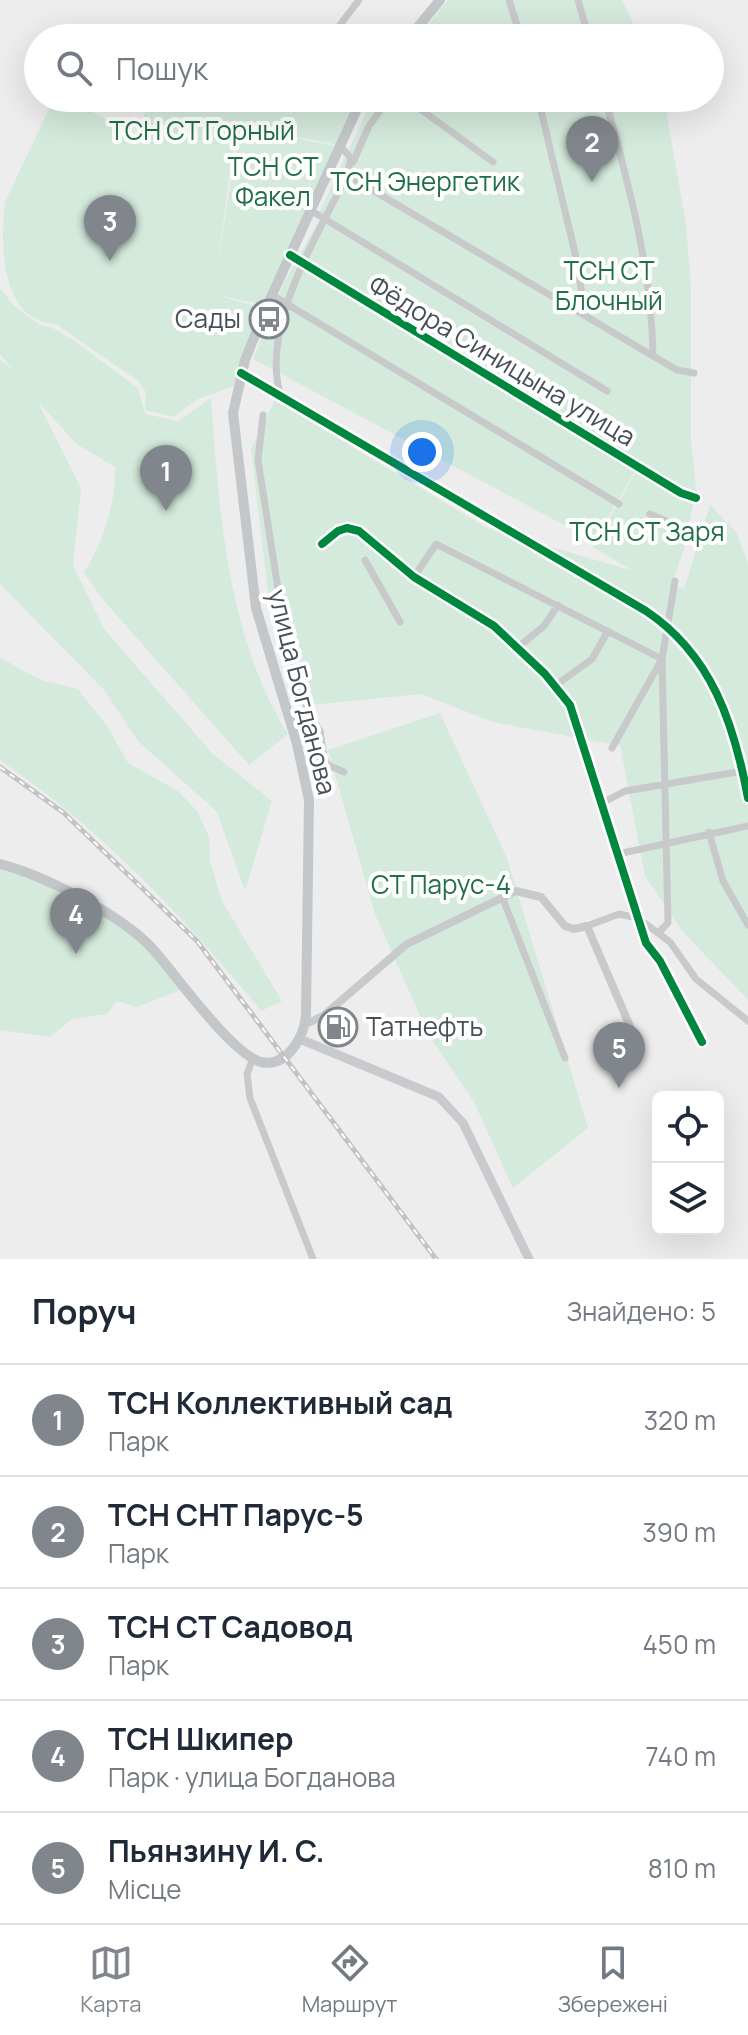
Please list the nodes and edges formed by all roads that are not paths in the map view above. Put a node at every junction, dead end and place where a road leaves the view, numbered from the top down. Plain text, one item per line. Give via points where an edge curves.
1 (359, 0) edge
2 (440, 0) edge
3 (509, 0) edge
4 (578, 0) edge
5 (341, 24) edge
6 (420, 24) edge
7 (517, 24) edge
8 (585, 24) edge
9 (355, 112) edge
10 (379, 112) edge
11 (424, 112) edge
12 (541, 112) edge
13 (608, 112) edge
14 (339, 145) junction
15 (493, 162) dead end
16 (347, 175) junction
17 (310, 210) junction
18 (326, 219) junction
19 (290, 255) junction
20 (304, 265) junction
21 (272, 295) junction
22 (288, 303) junction
23 (585, 314) junction
24 (653, 356) junction
25 (241, 373) junction
26 (694, 373) dead end
27 (607, 391) dead end
28 (282, 400) junction
29 (263, 415) dead end
30 (696, 498) dead end
31 (619, 504) dead end
32 (650, 514) dead end
33 (689, 531) dead end
34 (322, 544) dead end
35 (365, 560) dead end
36 (414, 577) junction
37 (675, 581) dead end
38 (558, 605) junction
39 (400, 622) dead end
40 (665, 624) junction
41 (608, 631) junction
42 (517, 648) junction
43 (662, 659) junction
44 (555, 686) junction
45 (612, 748) dead end
46 (306, 751) dead end
47 (328, 765) junction
48 (743, 771) junction
49 (344, 772) dead end
50 (667, 782) junction
51 (748, 798) edge
52 (602, 803) junction
53 (748, 826) edge
54 (709, 832) junction
55 (668, 841) junction
56 (618, 854) junction
57 (0, 864) edge
58 (503, 899) junction
59 (638, 918) junction
60 (748, 925) edge
61 (587, 926) junction
62 (658, 933) junction
63 (748, 1021) edge
64 (306, 1024) junction
65 (632, 1031) dead end
66 (300, 1039) junction
67 (702, 1042) dead end
68 (253, 1058) junction
69 (565, 1058) dead end
70 (313, 1259) edge
71 (529, 1259) edge

1 - 5 street
2 - 6 main road
3 - 7 street
4 - 8 street
9 - 14 main road, улица Богданова
10 - 16 street
11 - 15 street
12 - 23 street
13 - 24 street via 641,249 653,316
14 - 16 street via 351,158
14 - 17 main road, улица Богданова
16 - 18 street
16 - 23 street
17 - 18 street
17 - 19 main road, улица Богданова
18 - 20 street
18 - 27 street
19 - 20 street, Фёдора Синицына улица
19 - 21 main road, улица Богданова
20 - 22 street
20 - 30 street, Фёдора Синицына улица
21 - 22 street
21 - 25 main road, улица Богданова
22 - 28 street via 275,348
22 - 31 street
23 - 24 street
24 - 26 street
25 - 28 street
25 - 64 main road, улица Богданова via 233,435 253,592 309,800
28 - 40 street
29 - 47 street via 258,460 277,598 289,660 320,731
32 - 33 street
34 - 36 street via 338,531 359,531
35 - 39 street
36 - 38 street via 436,544
36 - 42 street via 494,626
37 - 40 street
38 - 41 street
38 - 42 street via 544,626
40 - 43 street
40 - 48 street via 687,644 719,696
41 - 43 street
41 - 44 street via 592,659
42 - 44 street
43 - 45 street
43 - 50 street
44 - 52 street via 570,705
46 - 47 street
47 - 49 street
48 - 50 street
48 - 51 street
50 - 52 street via 625,791
50 - 55 street
52 - 56 street
53 - 54 street
54 - 55 street
54 - 60 street via 723,881
55 - 56 street
55 - 62 street via 668,923
56 - 59 street
57 - 68 main road via 43,881 136,934
58 - 61 street via 516,891 532,893 565,926
58 - 64 street via 407,944 323,1016
58 - 69 street
59 - 61 street via 619,914
59 - 62 street
59 - 67 street via 646,943
61 - 65 street
62 - 63 street via 696,979
64 - 66 main road, улица Богданова
66 - 68 main road via 273,1062
66 - 71 main road via 439,1097 452,1109
68 - 70 street via 247,1074 250,1098

